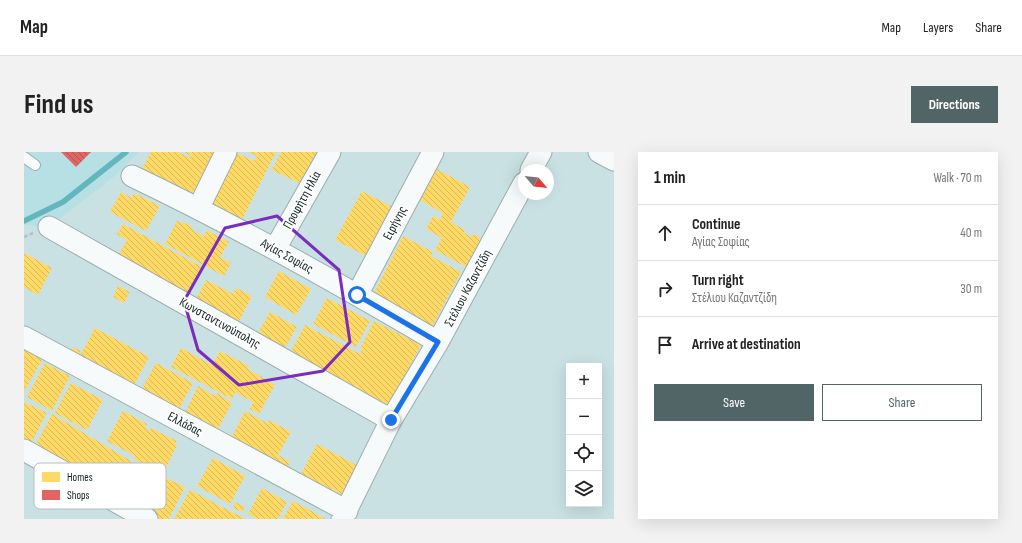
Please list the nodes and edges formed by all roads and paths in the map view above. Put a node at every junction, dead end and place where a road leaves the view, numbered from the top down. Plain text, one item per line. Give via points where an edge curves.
1 (226, 152) edge
2 (330, 152) edge
3 (432, 152) edge
4 (541, 152) edge
5 (599, 152) edge
6 (24, 156) edge
7 (614, 160) edge
8 (534, 164) edge
9 (34, 165) dead end
10 (132, 176) dead end
11 (518, 194) edge
12 (199, 207) junction
13 (49, 227) dead end
14 (275, 249) junction
15 (357, 295) junction
16 (24, 337) edge
17 (438, 342) junction
18 (391, 420) junction
19 (24, 450) edge
20 (47, 463) edge
21 (129, 509) edge
22 (344, 515) edge
23 (147, 519) edge

1 - 12 street
2 - 14 street, Προφήτη Ηλία
3 - 15 street, Ειρήνης
4 - 8 street
5 - 7 street
6 - 9 lane
10 - 12 street, Αγίας Σοφίας
11 - 17 street, Στέλιου Καζαντζίδη
12 - 14 street, Αγίας Σοφίας
13 - 18 street, Κωνσταντινούπολης
14 - 15 street, Αγίας Σοφίας
15 - 17 street, Αγίας Σοφίας
16 - 22 street, Ελλάδας
17 - 18 street, Στέλιου Καζαντζίδη
18 - 22 street, Στέλιου Καζαντζίδη
19 - 20 street
21 - 23 street

